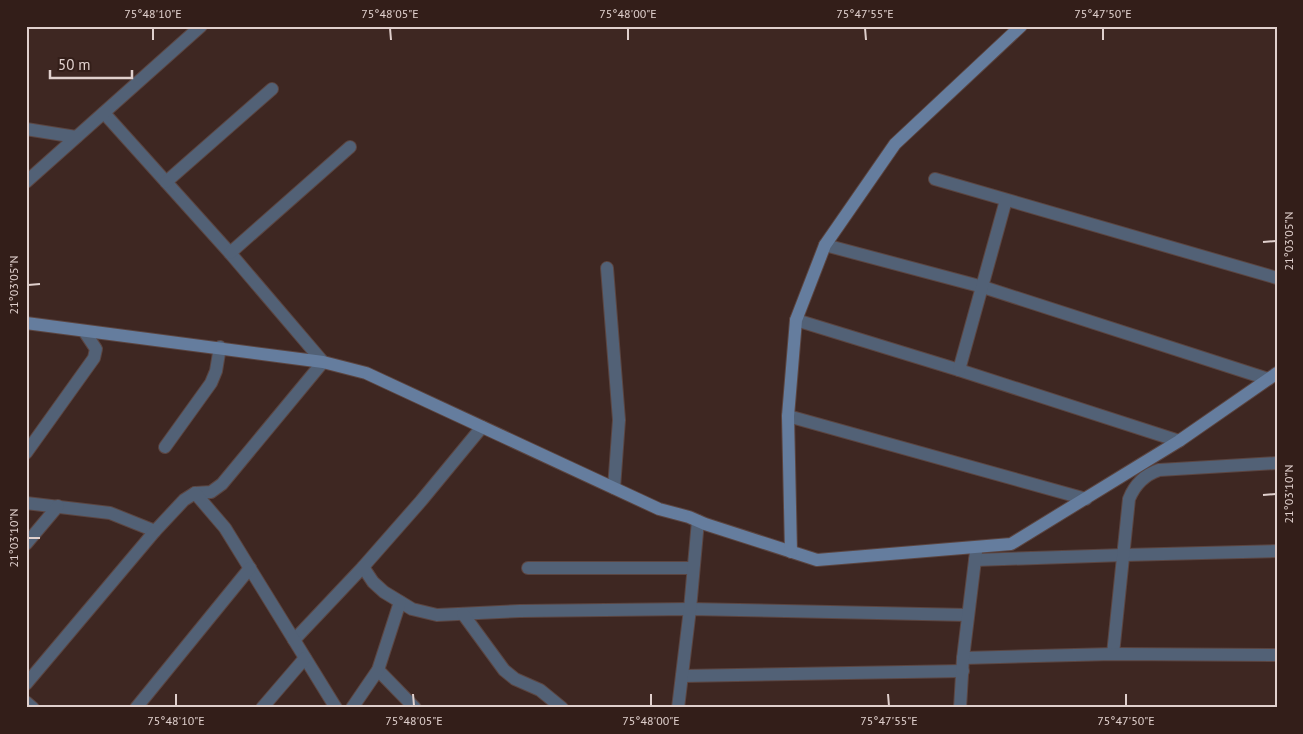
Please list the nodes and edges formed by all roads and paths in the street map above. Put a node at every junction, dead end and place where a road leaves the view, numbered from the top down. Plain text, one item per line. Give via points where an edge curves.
1 (201, 26) edge
2 (1021, 26) edge
3 (272, 88) dead end
4 (104, 113) junction
5 (26, 128) edge
6 (76, 137) junction
7 (350, 147) dead end
8 (935, 179) dead end
9 (26, 182) edge
10 (166, 182) junction
11 (1006, 200) junction
12 (825, 245) junction
13 (230, 252) junction
14 (607, 268) dead end
15 (1277, 278) edge
16 (982, 287) junction
17 (796, 320) junction
18 (26, 323) edge
19 (84, 331) junction
20 (220, 347) junction
21 (323, 362) junction
22 (959, 370) junction
23 (1272, 376) edge
24 (788, 416) junction
25 (482, 427) junction
26 (1179, 441) junction
27 (165, 447) dead end
28 (26, 453) edge
29 (1277, 463) edge
30 (614, 488) junction
31 (195, 493) junction
32 (1086, 499) junction
33 (26, 503) edge
34 (58, 506) junction
35 (698, 521) junction
36 (155, 531) junction
37 (26, 544) edge
38 (976, 547) junction
39 (1277, 551) edge
40 (791, 552) junction
41 (1124, 554) junction
42 (975, 560) junction
43 (363, 567) junction
44 (250, 568) junction
45 (528, 568) dead end
46 (693, 568) junction
47 (400, 602) junction
48 (690, 609) junction
49 (462, 614) junction
50 (968, 615) junction
51 (294, 640) junction
52 (1113, 654) junction
53 (1277, 655) edge
54 (305, 658) junction
55 (963, 664) junction
56 (378, 670) junction
57 (682, 676) junction
58 (26, 684) edge
59 (26, 702) edge
60 (33, 708) edge
61 (136, 708) edge
62 (262, 708) edge
63 (336, 708) edge
64 (352, 708) edge
65 (415, 708) edge
66 (562, 708) edge
67 (678, 708) edge
68 (960, 708) edge

1 - 4 street
2 - 12 street via 895,144
3 - 10 street
4 - 6 street
4 - 10 street
5 - 6 street
6 - 9 street
7 - 13 street
8 - 11 street
10 - 13 street
11 - 15 street
11 - 16 street
12 - 16 street
12 - 17 street
13 - 21 street
14 - 30 street via 620,420
16 - 22 street
16 - 23 street
17 - 22 street
17 - 24 street
18 - 19 street
19 - 20 street
19 - 28 street via 96,349 94,358
20 - 21 street
20 - 27 street via 211,383
21 - 25 street via 366,373
21 - 31 street via 222,484 211,492
22 - 26 street
23 - 26 street
24 - 32 street
24 - 40 street
25 - 30 street
25 - 43 street
26 - 32 street
29 - 41 street via 1152,473 1136,485 1129,499
30 - 35 street via 659,509
31 - 36 street via 184,500
31 - 44 street via 224,528
32 - 38 street via 1011,544
33 - 34 street
34 - 36 street via 110,513
34 - 37 street
35 - 40 street
35 - 46 street
36 - 58 street
38 - 40 street via 817,560
38 - 42 street
39 - 41 street
41 - 42 street
41 - 52 street
42 - 50 street
43 - 47 street via 378,587
43 - 51 street
44 - 51 street
44 - 61 street
45 - 46 street
46 - 48 street
47 - 49 street via 429,614
47 - 56 street
48 - 49 street
48 - 50 street
48 - 57 street
49 - 66 street via 510,675 540,690
50 - 55 street
51 - 54 street
52 - 53 street
52 - 55 street
54 - 62 street
54 - 63 street
55 - 57 street
55 - 68 street
56 - 64 street
56 - 65 street
57 - 67 street
59 - 60 street

